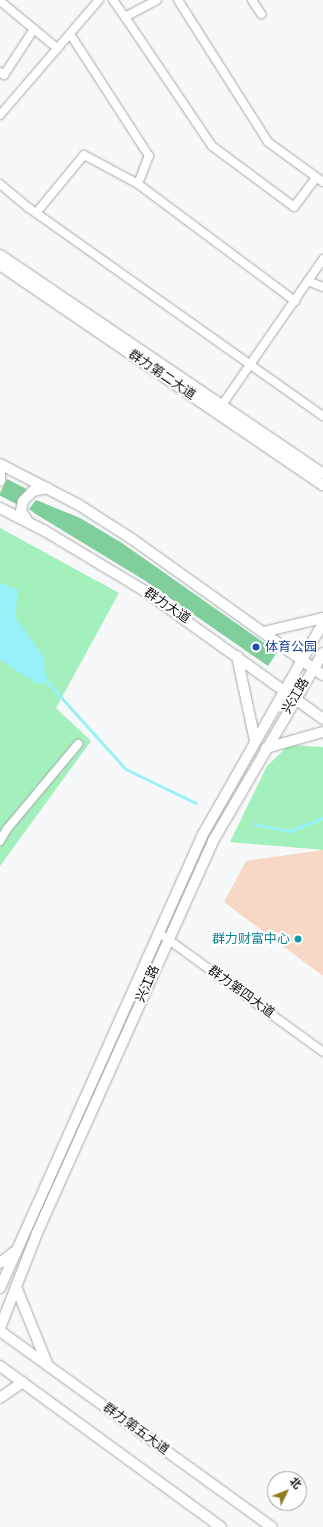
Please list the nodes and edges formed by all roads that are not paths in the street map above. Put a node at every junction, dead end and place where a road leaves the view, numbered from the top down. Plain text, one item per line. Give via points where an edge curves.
1 (0, 0) edge
2 (99, 0) edge
3 (113, 0) edge
4 (157, 0) edge
5 (178, 0) edge
6 (252, 0) edge
7 (261, 14) dead end
8 (125, 17) junction
9 (34, 29) junction
10 (70, 34) junction
11 (58, 48) junction
12 (0, 72) edge
13 (0, 115) edge
14 (320, 180) edge
15 (0, 184) edge
16 (138, 184) junction
17 (36, 213) junction
18 (0, 255) edge
19 (323, 259) edge
20 (0, 265) edge
21 (308, 281) junction
22 (323, 287) edge
23 (295, 301) junction
24 (251, 366) junction
25 (222, 405) junction
26 (323, 416) edge
27 (0, 464) edge
28 (0, 473) edge
29 (323, 474) edge
30 (0, 481) edge
31 (323, 485) edge
32 (48, 488) junction
33 (0, 508) edge
34 (28, 522) junction
35 (323, 618) edge
36 (323, 623) edge
37 (263, 632) junction
38 (323, 653) edge
39 (237, 656) junction
40 (301, 659) junction
41 (313, 668) junction
42 (323, 675) edge
43 (284, 690) junction
44 (295, 697) junction
45 (323, 719) edge
46 (323, 732) edge
47 (255, 741) junction
48 (78, 744) dead end
49 (266, 748) junction
50 (0, 841) edge
51 (159, 933) junction
52 (168, 939) junction
53 (323, 1052) edge
54 (16, 1250) junction
55 (0, 1263) edge
56 (16, 1287) junction
57 (0, 1288) edge
58 (0, 1328) edge
59 (0, 1331) edge
60 (0, 1366) edge
61 (48, 1366) junction
62 (23, 1382) junction
63 (0, 1398) edge
64 (221, 1527) edge
65 (272, 1527) edge

1 - 9 street
2 - 10 street
3 - 8 street
4 - 8 street
5 - 14 street via 268,142
6 - 7 street
8 - 14 street via 212,146 294,207
9 - 11 street
9 - 12 street via 4,74
10 - 11 street
10 - 16 street via 149,156
11 - 13 street
15 - 17 street
16 - 17 street via 84,155
16 - 23 street
17 - 24 street
18 - 25 main road, 群力第二大道
19 - 21 street
20 - 31 main road, 群力第二大道
21 - 22 street
21 - 23 street
23 - 24 street
24 - 25 street
24 - 26 street
25 - 29 main road, 群力第二大道
27 - 32 main road
28 - 30 main road
32 - 34 main road via 33,491 23,501 22,511
32 - 37 main road via 132,538
33 - 34 main road, 群力大道
34 - 39 main road, 群力大道 via 144,590
35 - 37 main road
36 - 40 main road, 兴江路
37 - 40 main road
38 - 41 main road, 兴江路
39 - 43 main road, 群力大道
39 - 47 main road
40 - 41 main road
40 - 43 main road, 兴江路
41 - 42 main road
41 - 44 main road, 兴江路
43 - 44 main road, 群力大道
43 - 47 main road, 兴江路
44 - 45 main road, 群力大道
44 - 49 main road, 兴江路
46 - 49 main road
47 - 51 main road, 兴江路 via 202,836
48 - 50 street via 6,829
49 - 52 main road, 兴江路 via 213,841
51 - 52 street, 群力第四大道
51 - 54 main road, 兴江路
52 - 53 street, 群力第四大道
52 - 56 main road, 兴江路
54 - 55 main road
54 - 57 main road, 兴江路
56 - 58 main road, 兴江路
56 - 61 main road
59 - 61 main road, 群力第五大道
60 - 62 main road
61 - 65 main road, 群力第五大道
62 - 63 main road
62 - 64 main road

